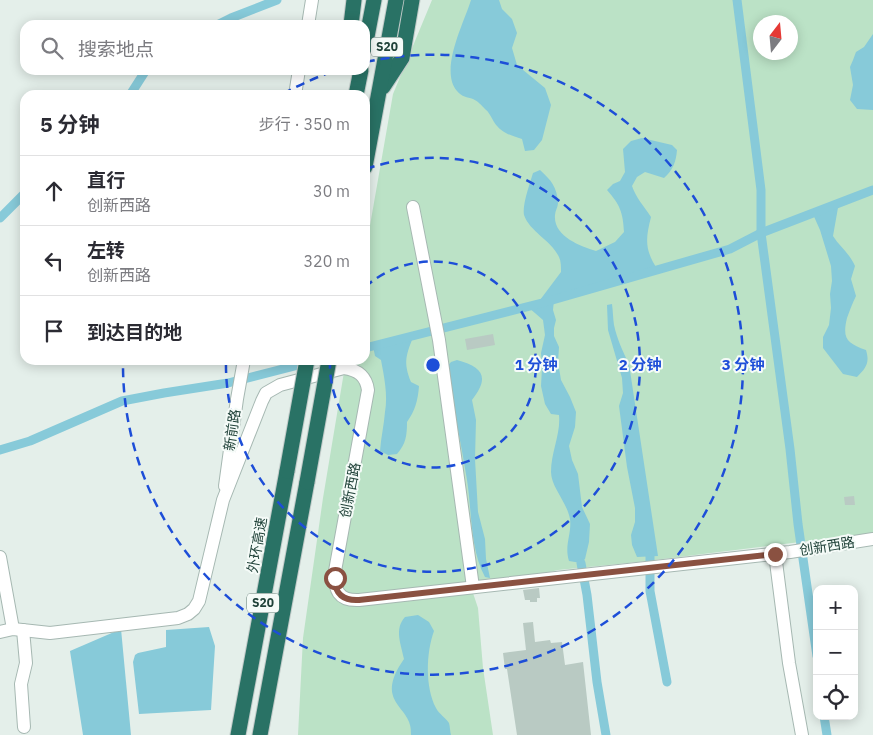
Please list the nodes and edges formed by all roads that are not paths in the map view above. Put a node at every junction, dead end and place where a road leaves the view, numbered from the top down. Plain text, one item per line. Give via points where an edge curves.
1 (312, 0) edge
2 (354, 0) edge
3 (374, 0) edge
4 (396, 0) edge
5 (412, 0) edge
6 (309, 20) edge
7 (352, 20) edge
8 (370, 21) edge
9 (298, 75) edge
10 (354, 75) edge
11 (360, 75) edge
12 (296, 90) edge
13 (357, 90) edge
14 (357, 90) edge
15 (378, 93) junction
16 (370, 139) edge
17 (413, 207) dead end
18 (243, 365) edge
19 (306, 365) edge
20 (328, 365) edge
21 (223, 500) junction
22 (873, 539) edge
23 (775, 554) junction
24 (0, 557) edge
25 (473, 587) junction
26 (18, 630) junction
27 (0, 632) edge
28 (24, 727) dead end
29 (238, 735) edge
30 (260, 735) edge
31 (802, 735) edge

1 - 6 street
2 - 7 highway
3 - 8 highway, S20
4 - 15 highway, S20
5 - 15 highway via 402,58
9 - 12 street
10 - 13 highway
11 - 14 highway, S20
15 - 16 highway, S20
17 - 25 street via 439,340
18 - 21 street, 新前路
19 - 29 highway, 外环高速 / S20, bridge
20 - 30 highway, S20, bridge
21 - 25 street, 创新西路 via 266,393 280,385 344,368 352,369 364,377 368,390 335,571 337,591 352,601
21 - 26 street, 创新西路 via 202,592 188,614 178,618 50,633
22 - 23 street, 创新西路
23 - 25 street, 创新西路
23 - 31 street
24 - 26 street
26 - 27 street, 创新西路
26 - 28 street via 26,663 21,684

